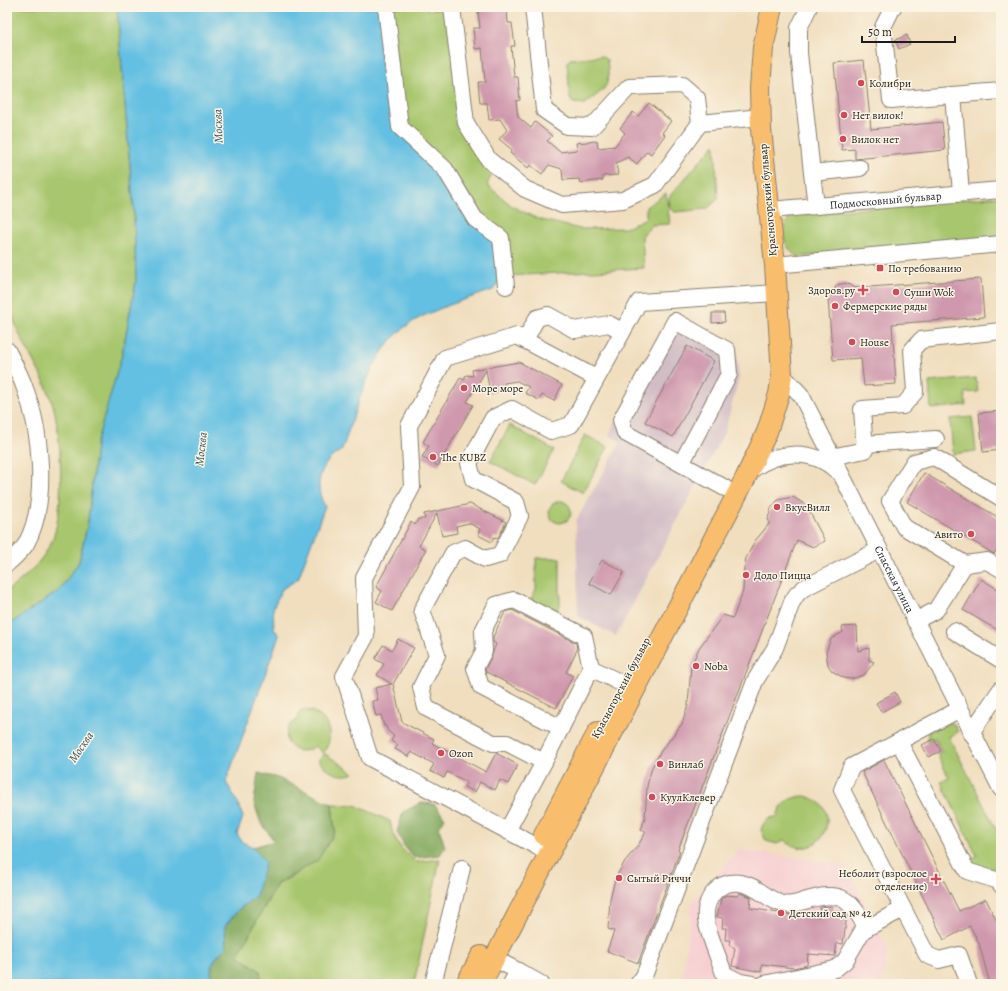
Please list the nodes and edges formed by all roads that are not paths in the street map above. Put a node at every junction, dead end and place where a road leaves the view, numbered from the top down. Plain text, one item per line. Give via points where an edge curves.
1 (386, 7) edge
2 (452, 7) edge
3 (533, 7) edge
4 (772, 7) edge
5 (809, 7) edge
6 (893, 7) edge
7 (1001, 91) edge
8 (953, 95) junction
9 (761, 117) junction
10 (700, 122) junction
11 (860, 168) dead end
12 (812, 172) junction
13 (1001, 190) edge
14 (961, 193) junction
15 (816, 206) junction
16 (770, 210) junction
17 (1001, 244) edge
18 (774, 265) junction
19 (506, 286) dead end
20 (776, 293) junction
21 (622, 331) junction
22 (1001, 331) edge
23 (525, 340) junction
24 (7, 350) edge
25 (596, 378) junction
26 (780, 384) junction
27 (936, 439) dead end
28 (864, 444) junction
29 (831, 457) junction
30 (681, 464) junction
31 (749, 472) junction
32 (839, 474) junction
33 (725, 488) junction
34 (1001, 498) edge
35 (879, 550) junction
36 (7, 564) edge
37 (964, 564) junction
38 (1001, 569) edge
39 (916, 621) junction
40 (954, 631) dead end
41 (1001, 660) edge
42 (591, 668) junction
43 (623, 684) junction
44 (1001, 689) edge
45 (960, 709) junction
46 (561, 728) junction
47 (972, 734) junction
48 (899, 742) junction
49 (544, 762) junction
50 (1001, 789) edge
51 (507, 831) junction
52 (538, 847) junction
53 (462, 868) dead end
54 (1001, 885) edge
55 (903, 909) junction
56 (867, 928) junction
57 (498, 954) junction
58 (514, 978) edge
59 (433, 984) edge
60 (466, 984) edge
61 (482, 984) edge
62 (541, 984) edge
63 (638, 984) edge
64 (752, 984) edge
65 (764, 984) edge
66 (969, 984) edge

1 - 19 street via 400,127 445,169 476,218 501,238
2 - 10 street via 466,123 490,160 525,189 562,205 623,200 655,185
3 - 10 street via 544,110 567,126 592,127 629,87 682,85 697,98
4 - 9 main road, Красногорский бульвар via 763,48
5 - 12 street via 798,28 798,53
6 - 8 street via 883,28 891,100
7 - 8 street
8 - 14 street
9 - 10 street
9 - 16 main road, Красногорский бульвар
11 - 12 street
12 - 15 street
13 - 14 street, Подмосковный бульвар
14 - 15 street, Подмосковный бульвар
15 - 16 street, Подмосковный бульвар
16 - 18 main road, Красногорский бульвар
17 - 18 street
18 - 20 main road, Красногорский бульвар
20 - 21 street via 639,302
20 - 26 main road, Красногорский бульвар
21 - 23 street via 609,324 575,330 548,314 537,318
21 - 25 street
22 - 28 street via 921,340 912,350 915,392 903,406 862,409
23 - 25 street
23 - 51 street via 517,336 445,358 409,426 412,487 364,578 366,636 344,676 370,758
24 - 36 street via 25,386 36,427 40,478 33,529 25,546
25 - 49 street via 571,425 552,430 512,409 493,418 469,463 472,474 474,479 516,502 520,516 500,555 485,559 465,548 453,553 422,610 438,655 420,687 426,708 493,743 507,743
26 - 29 street, Спасская улица via 800,395
26 - 31 main road, Красногорский бульвар via 767,432
26 - 33 main road, Красногорский бульвар
27 - 28 street
28 - 29 street via 865,450
29 - 32 street, Спасская улица
30 - 30 street via 625,433 621,420 675,321 727,350 729,374
30 - 33 street
31 - 32 street via 769,459 803,454 829,464
31 - 57 main road, Красногорский бульвар
32 - 35 street, Спасская улица
33 - 43 main road, Красногорский бульвар
34 - 37 street via 934,457 914,462 890,502 904,527
35 - 39 street, Спасская улица
35 - 63 street via 804,588 792,602 775,648 755,681 644,976
37 - 38 street via 987,561
37 - 39 street via 936,610
39 - 45 street, Спасская улица
40 - 41 street
42 - 43 street
42 - 46 street
42 - 46 street via 584,636 514,600 496,605 483,631 484,651 475,668 481,687
43 - 52 main road, Красногорский бульвар
44 - 47 street
45 - 47 street, Спасская улица
45 - 48 street
46 - 49 street
47 - 50 street, Спасская улица
48 - 54 street via 967,871 999,881
48 - 55 street via 851,767 842,790
49 - 51 street
51 - 52 street
52 - 60 main road, Красногорский бульвар
53 - 59 street
55 - 56 street
55 - 66 street via 927,955 939,960 959,955
56 - 64 street via 856,908 839,897 818,897 785,905 750,885 730,882 721,885 711,895 706,919 724,974 740,982
56 - 65 street via 863,930 845,961 835,969
57 - 58 street
57 - 61 main road, Красногорский бульвар
58 - 62 street

